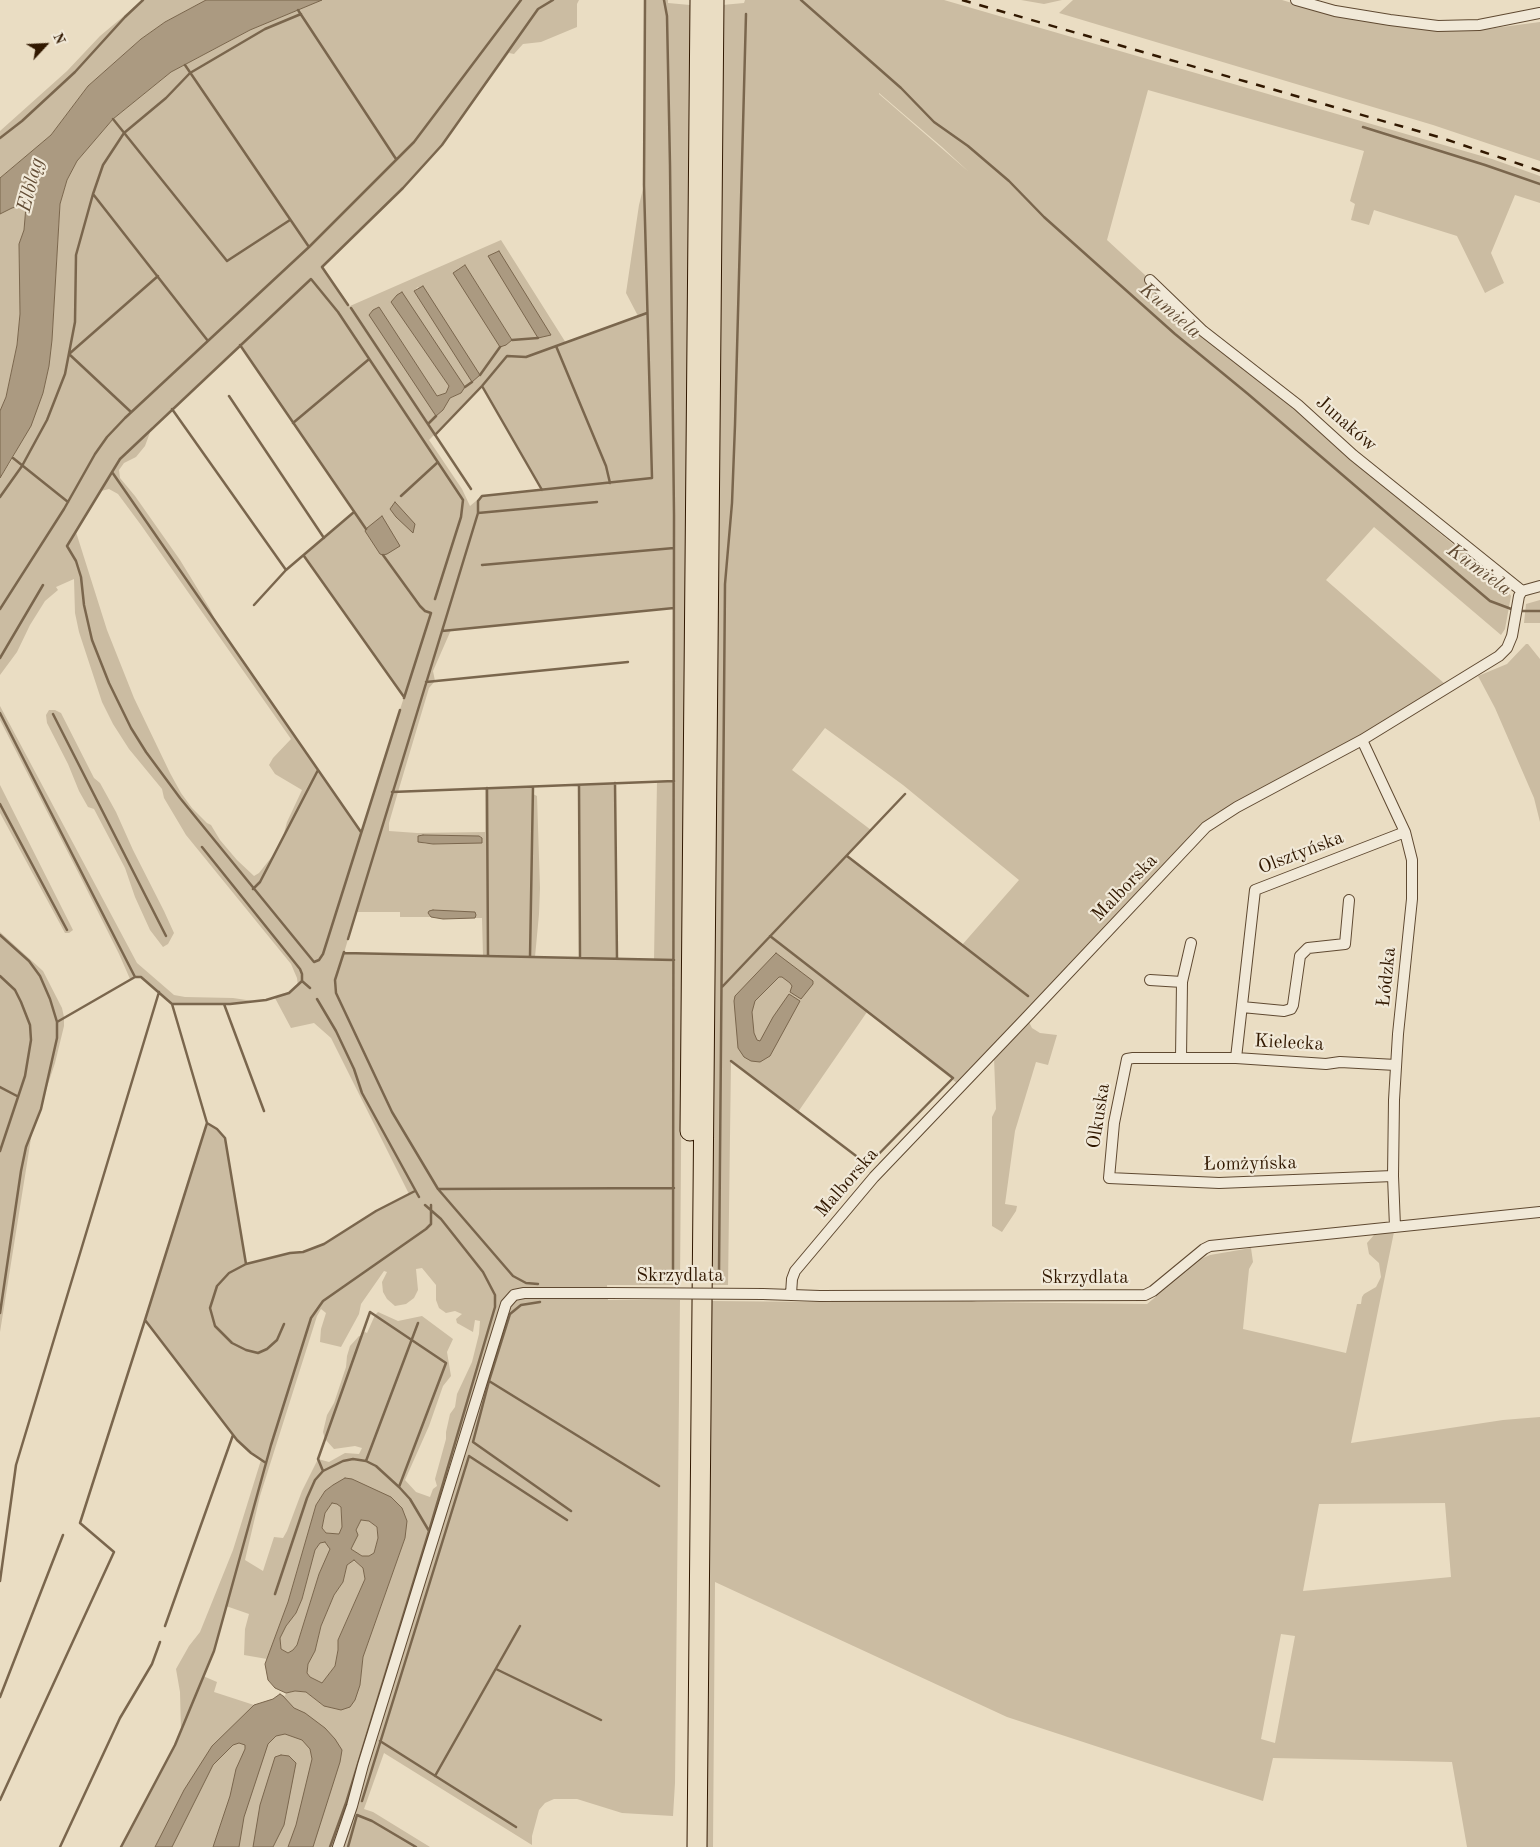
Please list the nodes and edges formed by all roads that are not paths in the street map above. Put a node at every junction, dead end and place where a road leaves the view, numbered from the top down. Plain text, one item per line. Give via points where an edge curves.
1 (700, 0) edge
2 (714, 0) edge
3 (1296, 0) edge
4 (1540, 13) edge
5 (1150, 280) dead end
6 (1540, 586) edge
7 (1520, 596) junction
8 (1362, 740) junction
9 (1406, 832) junction
10 (1350, 900) dead end
11 (1191, 943) dead end
12 (1150, 980) dead end
13 (1182, 982) junction
14 (1242, 1007) junction
15 (1180, 1058) junction
16 (1236, 1058) junction
17 (1127, 1059) joint
18 (1396, 1065) junction
19 (1393, 1176) junction
20 (1108, 1178) joint
21 (1540, 1212) edge
22 (1395, 1227) junction
23 (791, 1294) junction
24 (338, 1847) edge
25 (684, 1847) edge
26 (697, 1847) edge

1 - 25 highway
2 - 26 highway
3 - 4 street via 1335,11 1438,26 1479,25
5 - 7 street, Junaków via 1204,331 1298,406
6 - 7 street
7 - 8 street, Malborska via 1510,643 1499,656
8 - 9 street, Łódzka
8 - 23 street, Malborska via 1206,827 874,1176 795,1271
9 - 14 street, Olsztyńska via 1255,890
9 - 18 street, Łódzka via 1412,860 1412,885
10 - 14 street via 1345,944 1308,948 1300,956 1291,1008 1284,1011
11 - 13 street
12 - 13 street
13 - 15 street
14 - 16 street, Olsztyńska
15 - 16 street, Kielecka
15 - 17 street, Kielecka
16 - 18 street, Kielecka
17 - 20 street, Olkuska via 1114,1123
18 - 19 street, Łódzka
19 - 20 street, Łomżyńska via 1219,1184
19 - 22 street, Łódzka
21 - 22 street, Skrzydlata
22 - 23 street, Skrzydlata via 1210,1246 1145,1295
23 - 24 street, Skrzydlata, bridge via 524,1293 514,1296 506,1304

